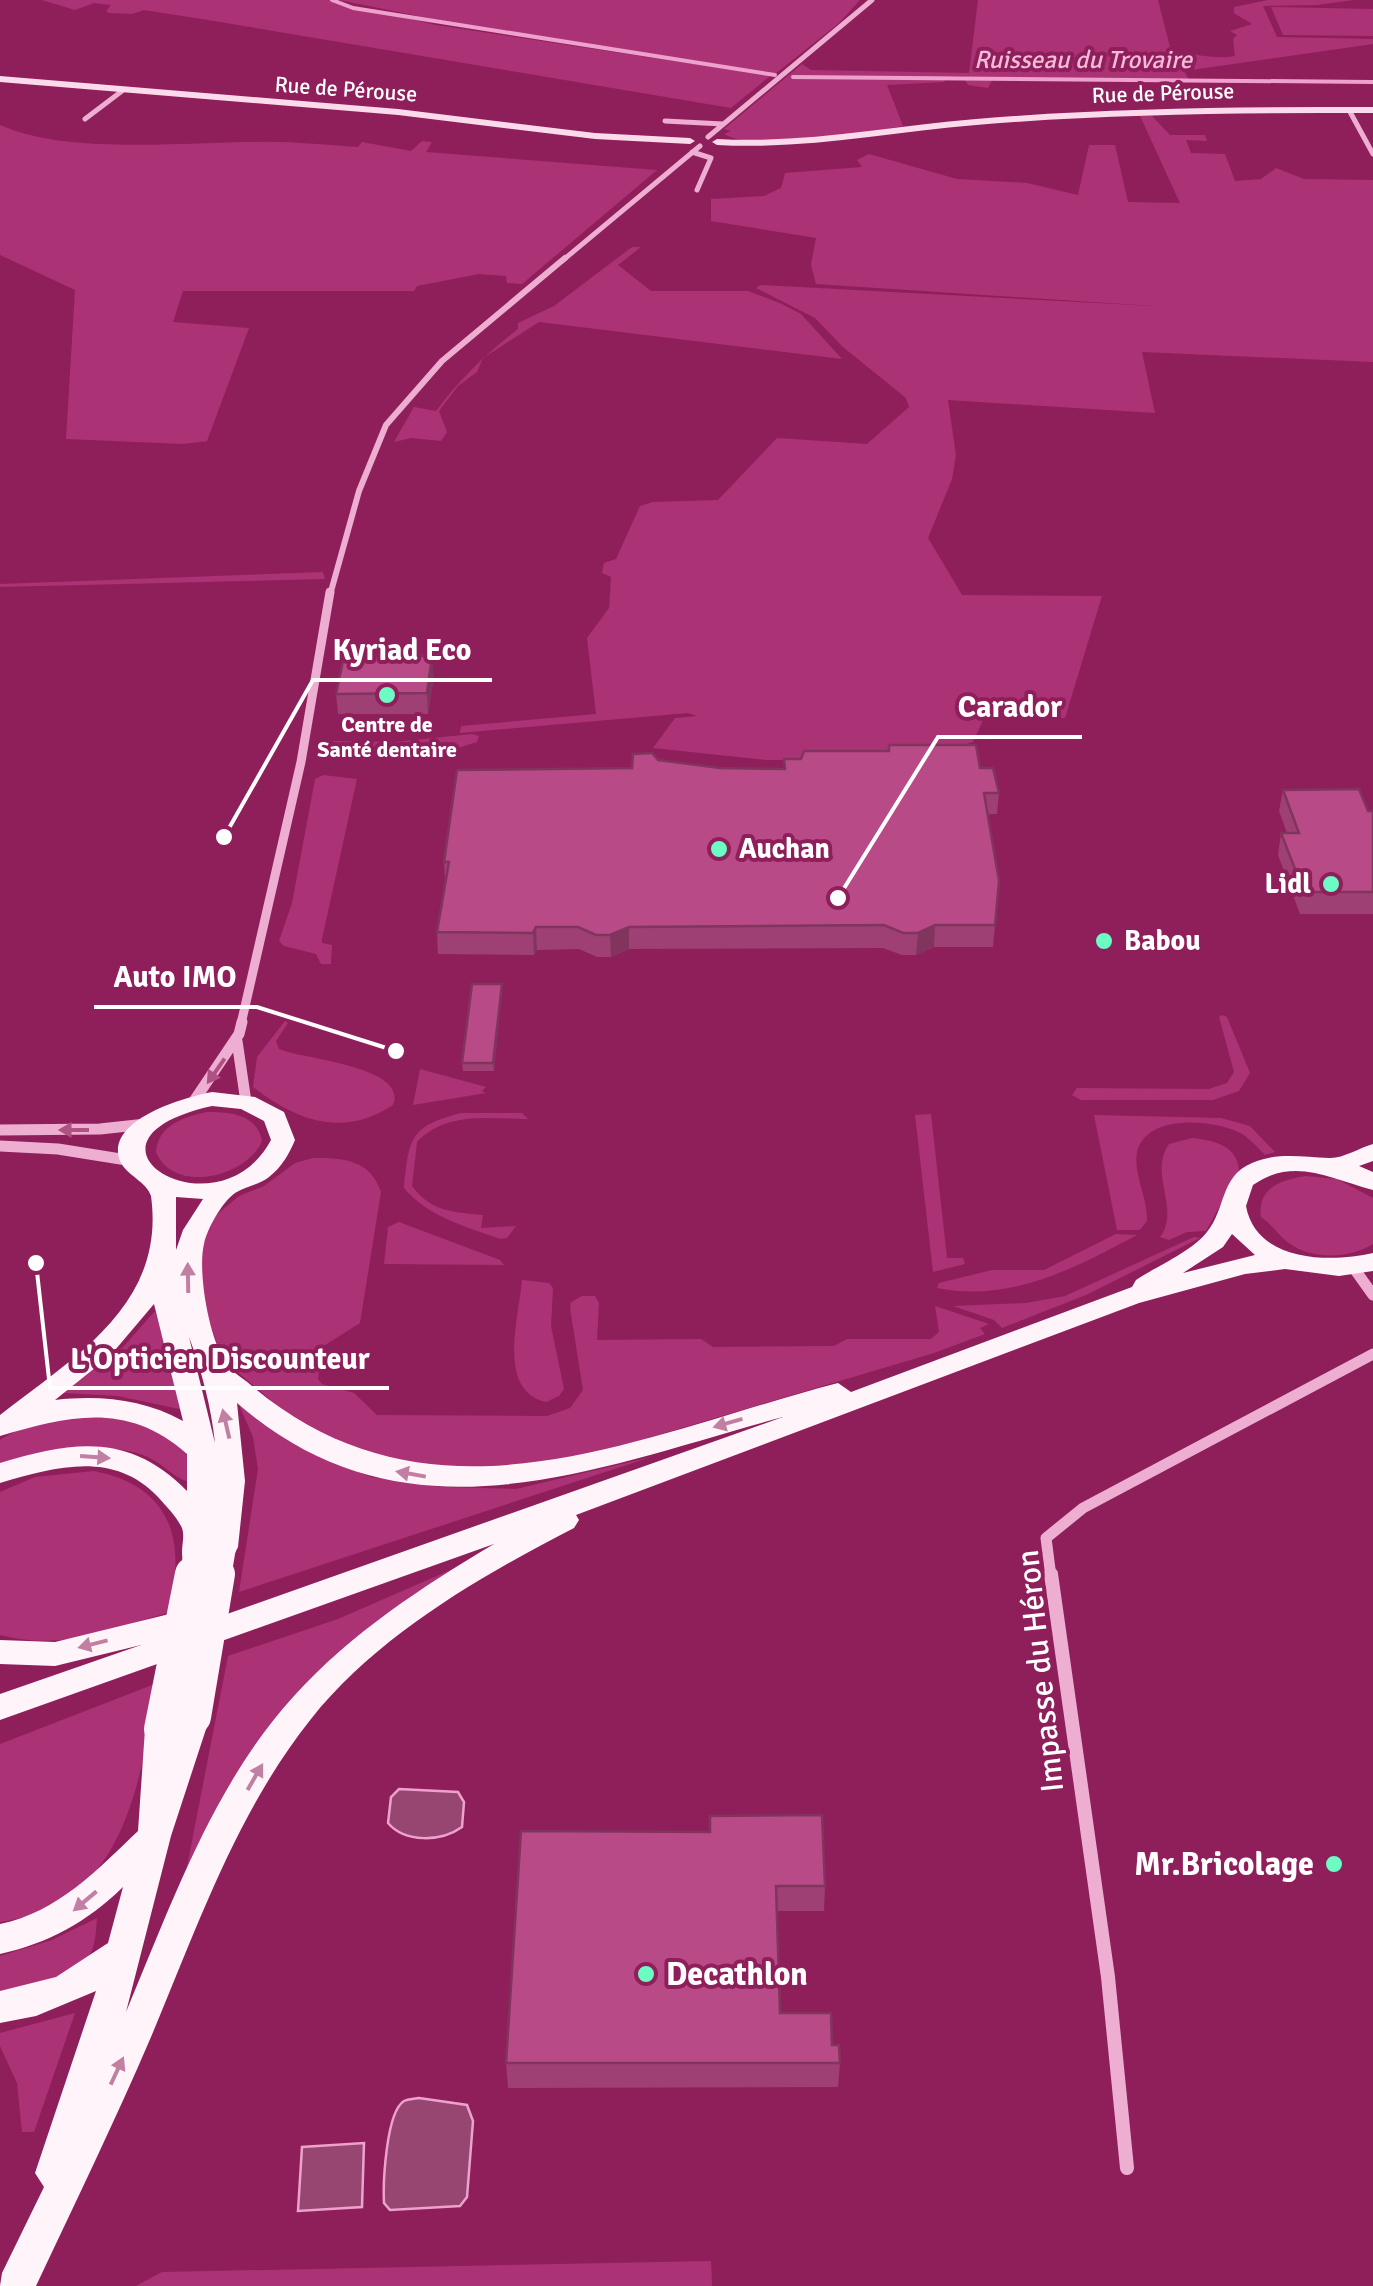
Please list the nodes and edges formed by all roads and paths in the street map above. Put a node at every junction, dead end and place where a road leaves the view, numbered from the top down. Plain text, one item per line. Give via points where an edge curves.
1 (872, 0) edge
2 (0, 79) edge
3 (122, 90) junction
4 (1349, 110) junction
5 (1373, 110) edge
6 (85, 119) dead end
7 (665, 121) dead end
8 (723, 124) junction
9 (701, 144) junction
10 (1373, 154) edge
11 (698, 190) dead end
12 (237, 1040) junction
13 (194, 1101) junction
14 (246, 1102) junction
15 (147, 1124) junction
16 (0, 1130) edge
17 (0, 1146) edge
18 (1373, 1152) edge
19 (134, 1162) junction
20 (1336, 1166) junction
21 (1373, 1182) edge
22 (159, 1184) junction
23 (225, 1187) junction
24 (1233, 1212) junction
25 (1287, 1260) junction
26 (1363, 1264) edge
27 (161, 1266) junction
28 (1373, 1295) edge
29 (1129, 1297) junction
30 (1373, 1354) edge
31 (214, 1370) junction
32 (924, 1373) junction
33 (3, 1424) edge
34 (201, 1450) junction
35 (707, 1457) junction
36 (0, 1473) edge
37 (232, 1504) junction
38 (205, 1544) junction
39 (291, 1602) junction
40 (0, 1652) edge
41 (67, 1683) junction
42 (0, 1707) edge
43 (0, 1723) edge
44 (154, 1836) junction
45 (0, 1938) edge
46 (127, 1948) junction
47 (0, 2007) edge
48 (1127, 2168) dead end
49 (15, 2286) edge

1 - 8 street
2 - 3 street, Rue de Pérouse
3 - 6 street
3 - 9 street, Rue de Pérouse
4 - 5 street, Rue de Pérouse
4 - 9 street, Rue de Pérouse via 1132,112 960,124 802,145
4 - 10 street
7 - 8 street
8 - 9 street
9 - 11 street via 711,158
9 - 12 street via 442,361 386,424 332,589
12 -> 13 street
12 - 14 street
13 - 14 main road
13 - 15 main road
14 - 23 main road via 275,1117 283,1140 271,1164
15 -> 16 street
15 - 19 main road via 134,1142
17 - 19 street
18 - 20 main road
19 - 22 main road
20 - 21 main road
20 - 24 main road via 1300,1162 1260,1170 1234,1196
22 - 23 main road
22 - 27 main road via 166,1198
31 -> 23 main road via 192,1316 186,1279 190,1243
24 - 25 main road via 1250,1240
24 - 29 main road via 1214,1241
25 - 26 main road via 1331,1269
25 - 29 main road
26 - 28 street
27 - 33 main road via 149,1294 112,1340
27 - 34 main road
29 - 32 main road
30 - 48 street, Impasse du Héron via 1083,1508 1046,1538 1108,1977
32 -> 31 main road via 556,1472 498,1480 374,1467 292,1432
37 -> 31 main road via 232,1448
32 - 35 main road
33 - 34 main road via 65,1408 116,1408 181,1430
34 - 37 main road
34 - 38 main road
35 - 39 main road
49 -> 35 main road via 191,1898 276,1742 336,1672 488,1561
36 -> 38 main road via 80,1456 124,1459 158,1474
37 - 38 main road
38 - 44 main road, bridge via 161,1729
38 - 44 main road, bridge via 194,1718
39 -> 40 main road via 54,1654
39 - 41 main road
41 - 42 main road
41 - 43 main road
44 -> 45 main road via 74,1910 32,1932
44 - 46 main road
46 - 47 main road via 69,1988
46 - 49 main road

